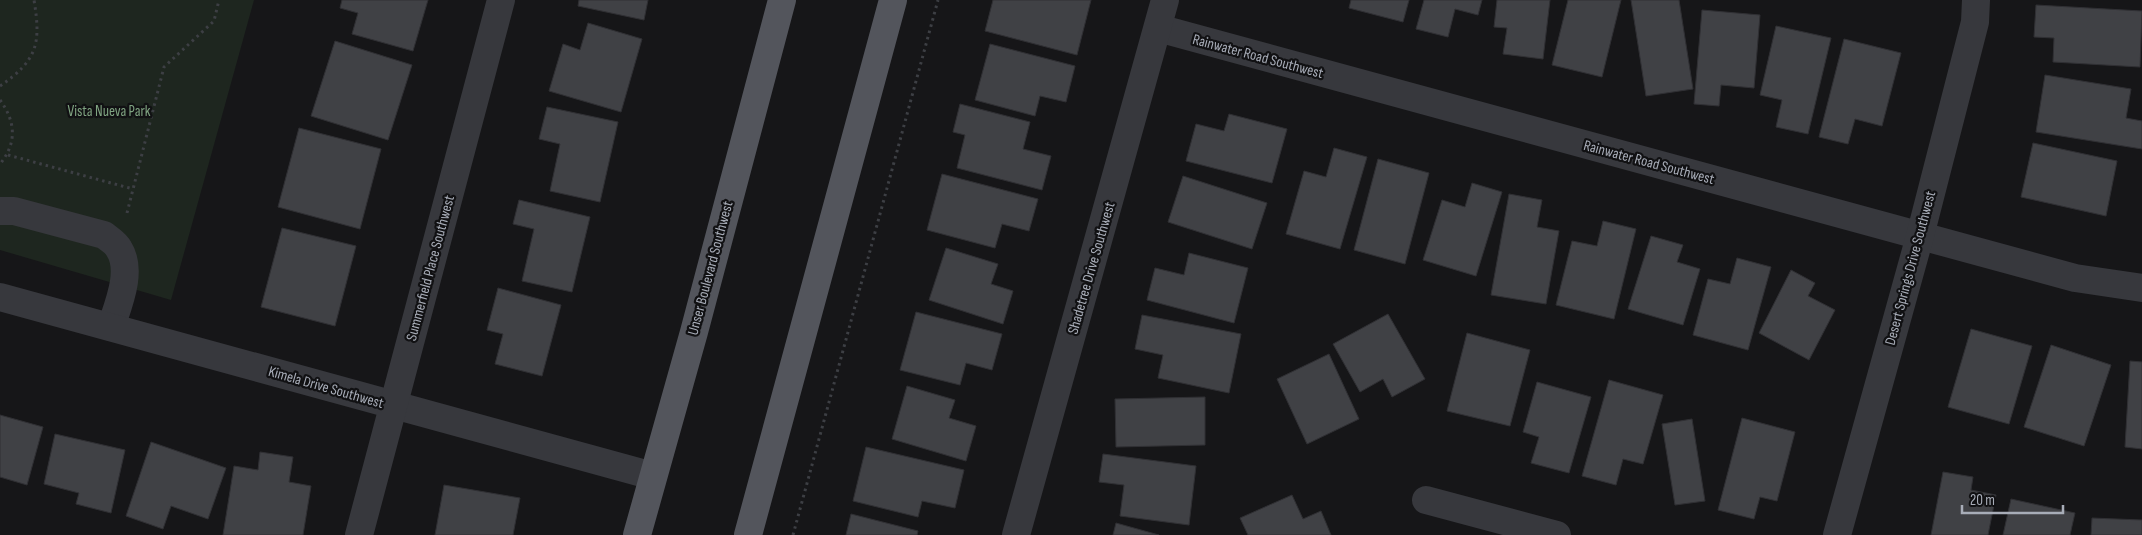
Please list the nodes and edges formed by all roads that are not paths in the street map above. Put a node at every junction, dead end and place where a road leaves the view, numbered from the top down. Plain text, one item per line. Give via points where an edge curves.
1 (501, 0) edge
2 (782, 0) edge
3 (893, 0) edge
4 (1164, 0) edge
5 (1976, 0) edge
6 (1158, 28) junction
7 (0, 211) edge
8 (1920, 236) junction
9 (2142, 288) edge
10 (0, 297) edge
11 (111, 327) junction
12 (394, 406) junction
13 (653, 476) junction
14 (1426, 500) dead end
15 (359, 535) edge
16 (637, 535) edge
17 (748, 535) edge
18 (1016, 535) edge
19 (1557, 535) edge
20 (1837, 535) edge

1 - 12 street, Summerfield Place Southwest
2 - 13 main road, Unser Boulevard Southwest
3 - 17 main road
4 - 6 street, Shadetree Drive Southwest
5 - 8 street, Desert Springs Drive Southwest via 1975,22
6 - 8 street, Rainwater Road Southwest
6 - 18 street, Shadetree Drive Southwest
7 - 11 street via 14,211 104,235 112,241 119,249 124,268 122,289
8 - 9 street, Rainwater Road Southwest via 2075,278
8 - 20 street, Desert Springs Drive Southwest
10 - 11 street, Kimela Drive Southwest
11 - 12 street, Kimela Drive Southwest
12 - 13 street, Kimela Drive Southwest
12 - 15 street, Summerfield Place Southwest
13 - 16 main road, Unser Boulevard Southwest
14 - 19 street

